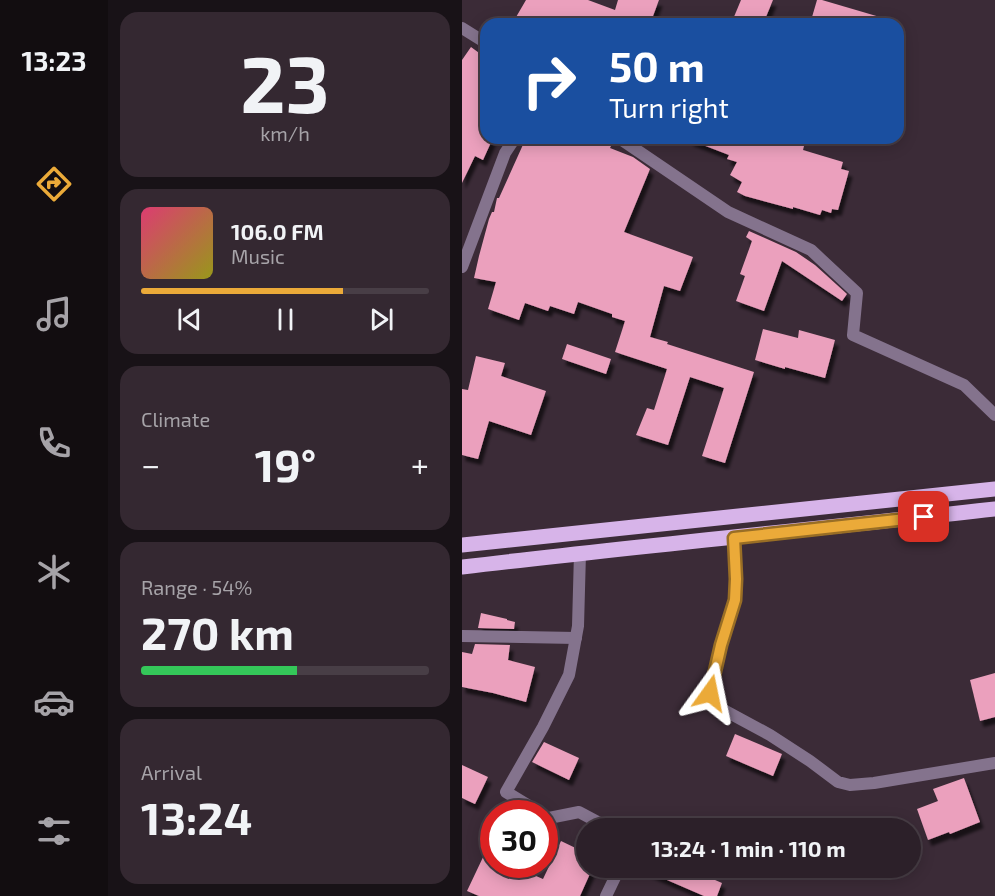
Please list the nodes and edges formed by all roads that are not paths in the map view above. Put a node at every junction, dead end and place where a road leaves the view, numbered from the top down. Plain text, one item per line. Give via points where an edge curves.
1 (462, 28) edge
2 (480, 40) edge
3 (511, 144) edge
4 (628, 144) edge
5 (462, 267) edge
6 (995, 415) edge
7 (995, 489) edge
8 (995, 509) edge
9 (734, 538) junction
10 (462, 545) edge
11 (580, 553) junction
12 (462, 567) edge
13 (462, 636) edge
14 (576, 638) junction
15 (995, 762) edge
16 (519, 800) edge
17 (558, 816) edge
18 (590, 818) edge
19 (615, 878) edge
20 (606, 896) edge

1 - 2 street
3 - 5 street
4 - 6 street via 728,212 811,250 857,293 853,335 964,385
7 - 10 main road
8 - 9 main road
9 - 11 main road
9 - 15 street via 735,600 710,693 720,708 770,735 838,782 850,785
11 - 12 main road
11 - 14 street
13 - 14 street
14 - 16 street via 569,675 506,792
17 - 18 street via 579,812
19 - 20 street

